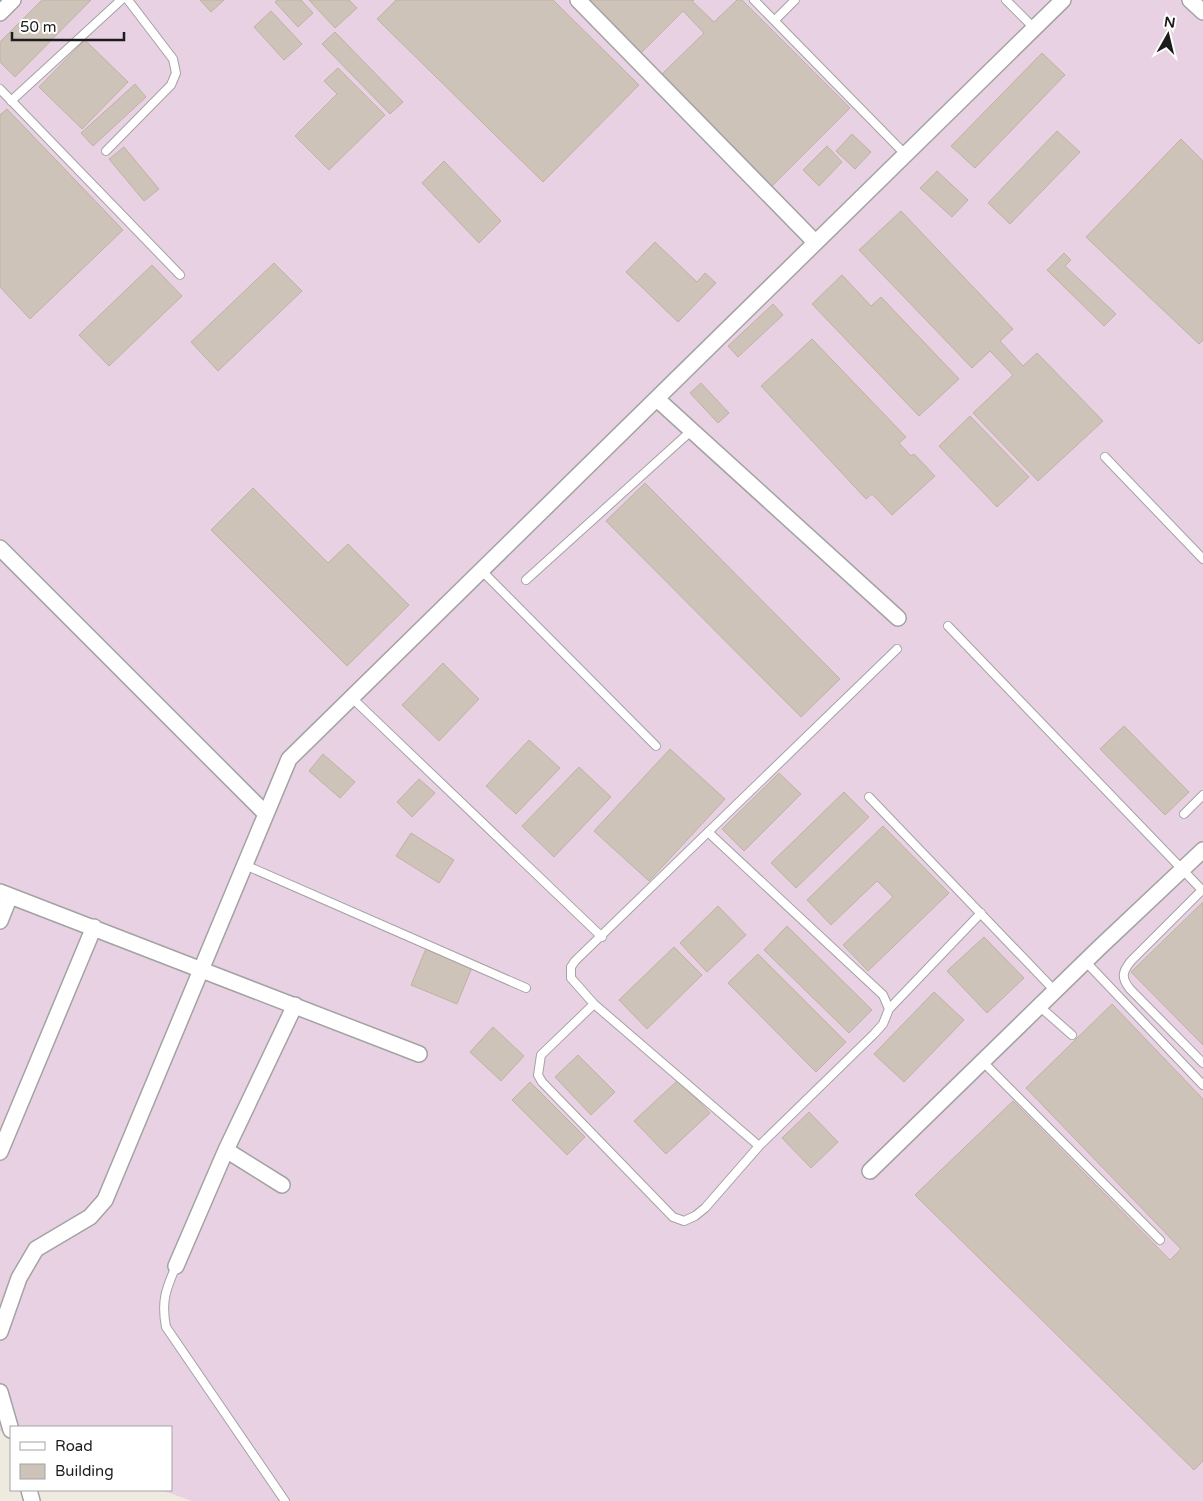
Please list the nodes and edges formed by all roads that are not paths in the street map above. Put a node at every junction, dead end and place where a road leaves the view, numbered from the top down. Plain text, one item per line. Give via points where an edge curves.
1 (13, 0) edge
2 (120, 0) edge
3 (128, 0) edge
4 (578, 0) edge
5 (754, 0) edge
6 (795, 0) edge
7 (1006, 0) edge
8 (1063, 0) edge
9 (1190, 0) edge
10 (1203, 12) edge
11 (0, 13) edge
12 (774, 20) junction
13 (1034, 28) junction
14 (0, 89) edge
15 (11, 101) junction
16 (106, 151) dead end
17 (905, 154) junction
18 (815, 242) junction
19 (180, 275) dead end
20 (656, 399) junction
21 (691, 432) junction
22 (1106, 457) dead end
23 (0, 548) edge
24 (1203, 559) edge
25 (481, 570) junction
26 (526, 580) dead end
27 (898, 618) dead end
28 (948, 626) dead end
29 (896, 649) dead end
30 (350, 696) junction
31 (656, 746) dead end
32 (1203, 795) edge
33 (869, 797) dead end
34 (265, 813) junction
35 (1184, 814) dead end
36 (708, 832) junction
37 (1203, 850) edge
38 (245, 865) junction
39 (1182, 870) junction
40 (1202, 891) edge
41 (5, 894) edge
42 (981, 913) junction
43 (0, 921) edge
44 (94, 926) junction
45 (602, 937) junction
46 (1085, 961) junction
47 (201, 968) junction
48 (526, 988) dead end
49 (1055, 991) junction
50 (594, 1004) junction
51 (294, 1005) junction
52 (1040, 1006) junction
53 (889, 1009) junction
54 (1072, 1035) dead end
55 (419, 1054) dead end
56 (982, 1061) junction
57 (1203, 1063) edge
58 (1203, 1084) edge
59 (759, 1146) junction
60 (226, 1150) junction
61 (0, 1152) edge
62 (870, 1171) dead end
63 (282, 1185) dead end
64 (1160, 1240) dead end
65 (176, 1266) joint
66 (0, 1332) edge
67 (0, 1392) edge
68 (10, 1427) edge
69 (285, 1501) edge

1 - 11 street
2 - 15 lane
3 - 16 lane via 173,59 176,73 171,85
4 - 18 street
5 - 12 lane
6 - 12 lane
7 - 13 lane
8 - 13 street
9 - 10 street
12 - 17 lane
13 - 17 street
14 - 15 lane
15 - 19 lane
17 - 18 street
18 - 20 street
20 - 21 street
20 - 25 street
21 - 26 lane
21 - 27 street
22 - 24 lane
23 - 34 street
25 - 30 street
25 - 31 lane
28 - 39 lane
29 - 36 lane
30 - 34 street via 289,759
30 - 45 lane
32 - 35 lane
33 - 42 lane
34 - 38 street
36 - 45 lane
36 - 53 lane via 883,995
37 - 39 street
38 - 47 street
38 - 48 lane
39 - 40 lane
39 - 46 street
40 - 57 lane via 1131,961 1123,977 1130,989
41 - 43 street
41 - 44 street
42 - 49 lane
42 - 53 lane
44 - 47 street
44 - 61 street
45 - 50 lane via 571,967 571,978
46 - 49 street
46 - 58 lane
47 - 51 street
47 - 66 street via 105,1200 90,1217 36,1249 19,1278
49 - 52 street
50 - 59 lane
50 - 59 lane via 541,1055 538,1075 672,1217 684,1221 705,1208
51 - 55 street
51 - 60 street
52 - 54 lane
52 - 56 street
53 - 59 lane via 883,1024 874,1034
56 - 62 street
56 - 64 lane
60 - 63 street
60 - 65 street
65 - 69 lane via 162,1310 166,1327
67 - 68 street

